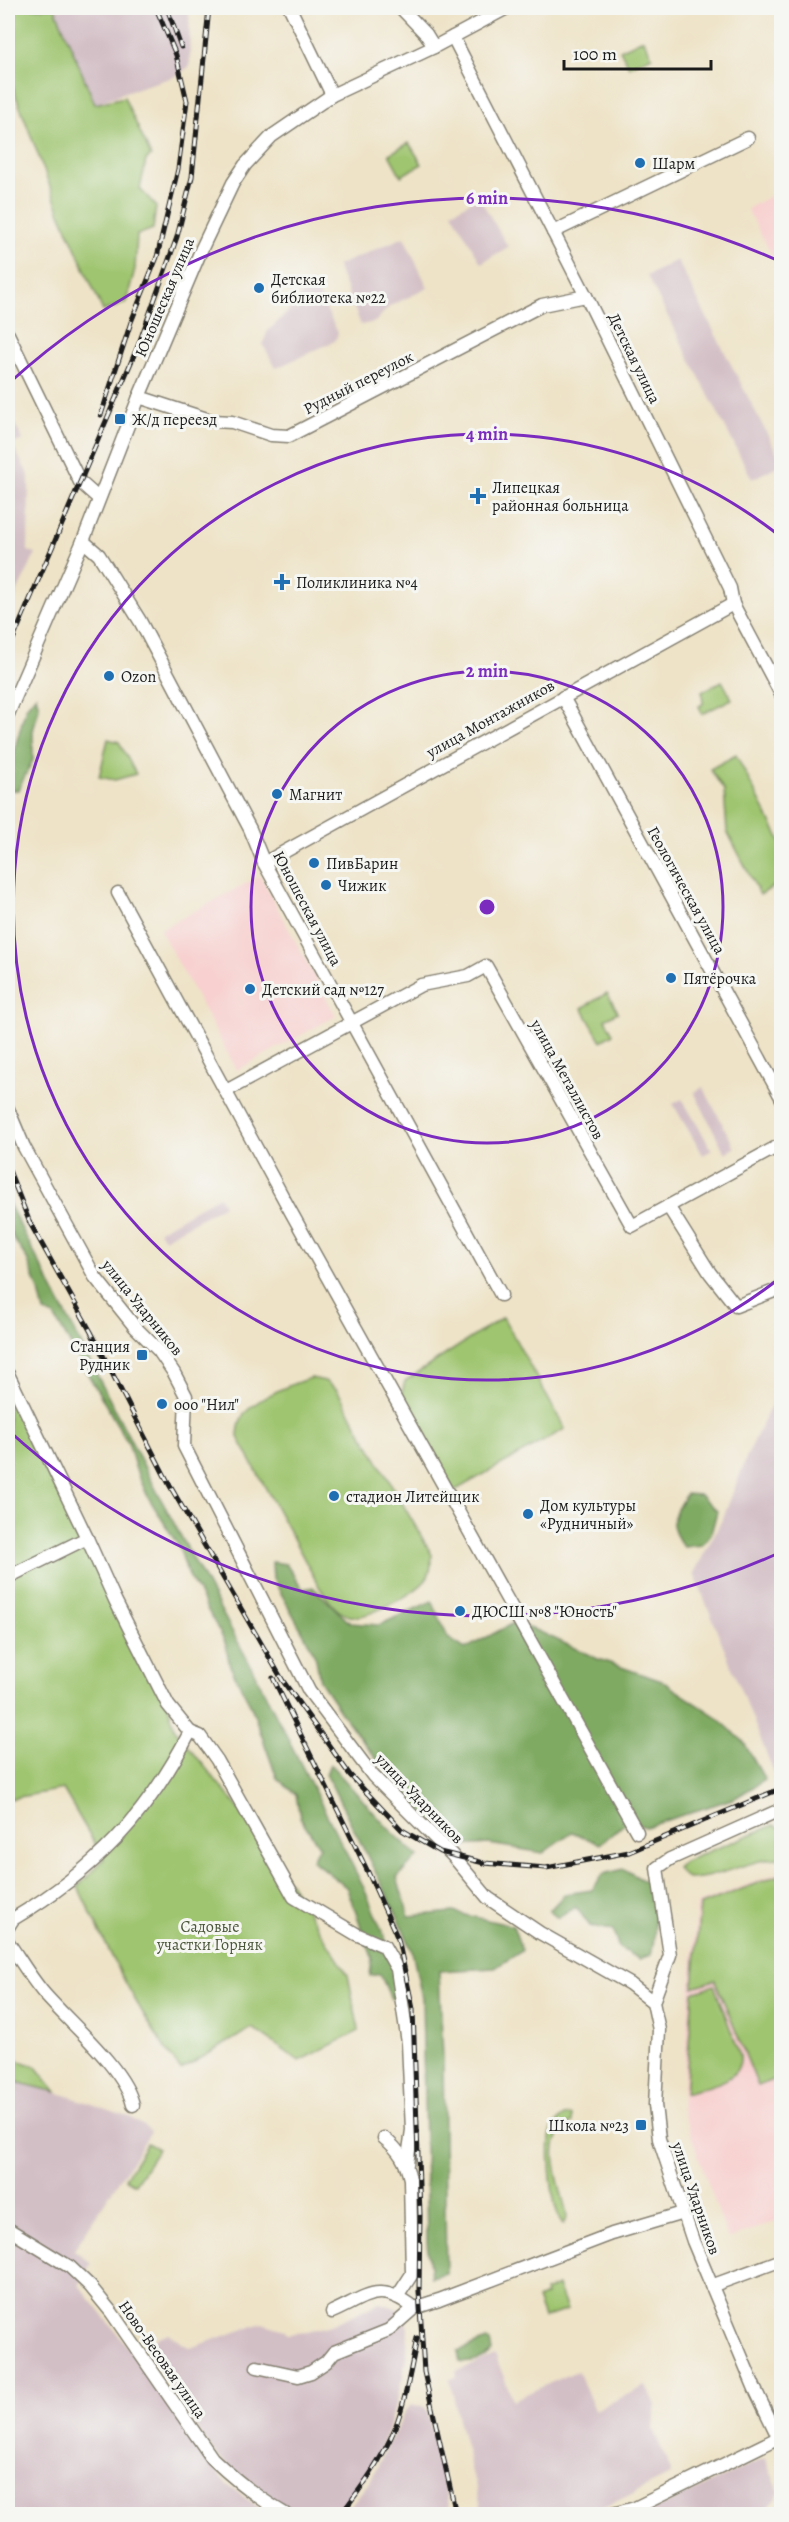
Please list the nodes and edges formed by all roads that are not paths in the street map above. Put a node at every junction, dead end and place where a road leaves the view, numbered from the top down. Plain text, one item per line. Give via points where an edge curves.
1 (290, 8) edge
2 (401, 8) edge
3 (507, 8) edge
4 (453, 37) junction
5 (434, 47) junction
6 (332, 95) junction
7 (748, 138) dead end
8 (553, 232) junction
9 (586, 296) junction
10 (8, 334) edge
11 (139, 397) junction
12 (98, 498) junction
13 (82, 541) junction
14 (734, 604) junction
15 (782, 696) edge
16 (563, 697) junction
17 (8, 714) edge
18 (264, 863) junction
19 (118, 893) dead end
20 (351, 1024) junction
21 (226, 1092) junction
22 (782, 1099) edge
23 (8, 1109) edge
24 (782, 1144) edge
25 (668, 1206) junction
26 (782, 1288) edge
27 (501, 1295) dead end
28 (8, 1374) edge
29 (87, 1538) junction
30 (8, 1577) edge
31 (190, 1732) junction
32 (782, 1809) edge
33 (637, 1832) dead end
34 (8, 1927) edge
35 (8, 1942) edge
36 (653, 2002) junction
37 (133, 2104) dead end
38 (384, 2138) dead end
39 (406, 2164) junction
40 (683, 2213) junction
41 (8, 2229) edge
42 (782, 2260) edge
43 (711, 2286) junction
44 (397, 2297) junction
45 (414, 2308) junction
46 (333, 2312) dead end
47 (257, 2367) dead end
48 (780, 2441) edge
49 (285, 2514) edge
50 (613, 2514) edge

1 - 6 street
2 - 5 street
3 - 4 street
4 - 5 street
4 - 8 street, Детская улица
5 - 6 street
6 - 11 street, Юношеская улица via 285,126 259,150 233,183
7 - 8 street
8 - 9 street, Детская улица
9 - 11 street, Рудный переулок via 542,305 289,436 271,435 232,422 213,422
9 - 14 street, Детская улица via 730,588
10 - 12 street via 80,482
11 - 12 street, Юношеская улица
12 - 13 street, Юношеская улица
13 - 17 street, Юношеская улица
13 - 18 street, Юношеская улица via 99,555 140,621 250,829
14 - 15 street, Детская улица
14 - 16 street, улица Монтажников
16 - 18 street, улица Монтажников
16 - 22 street, Геологическая улица
18 - 20 street, Юношеская улица
19 - 21 street
20 - 21 street
20 - 25 street, улица Металлистов via 421,985 468,976 486,966 632,1226
20 - 27 street, Юношеская улица
21 - 33 street
23 - 36 street, улица Ударников via 24,1147 95,1277 159,1351 186,1396 184,1446 309,1691 373,1776 488,1898
24 - 25 street
25 - 26 street via 736,1306
28 - 29 street
29 - 30 street
29 - 31 street via 168,1705
31 - 34 street via 167,1774 119,1837 65,1886 13,1919
31 - 39 street via 200,1736 217,1760 294,1897 384,1946 397,1969 408,2043 412,2130
32 - 36 street via 657,1868 670,1955
35 - 37 street via 41,1990 109,2064 130,2092
36 - 40 street, улица Ударников via 658,2030 659,2139
38 - 39 street
39 - 44 street via 410,2179 412,2274
40 - 43 street, улица Ударников
40 - 45 street via 612,2234
41 - 49 street, Ново-Весовая улица via 70,2268 90,2286 212,2458 260,2500
42 - 43 street
43 - 48 street, улица Ударников via 754,2390
44 - 45 street
44 - 46 street via 371,2293
45 - 47 street via 389,2330 333,2352 311,2372 298,2376
48 - 50 street via 636,2508

